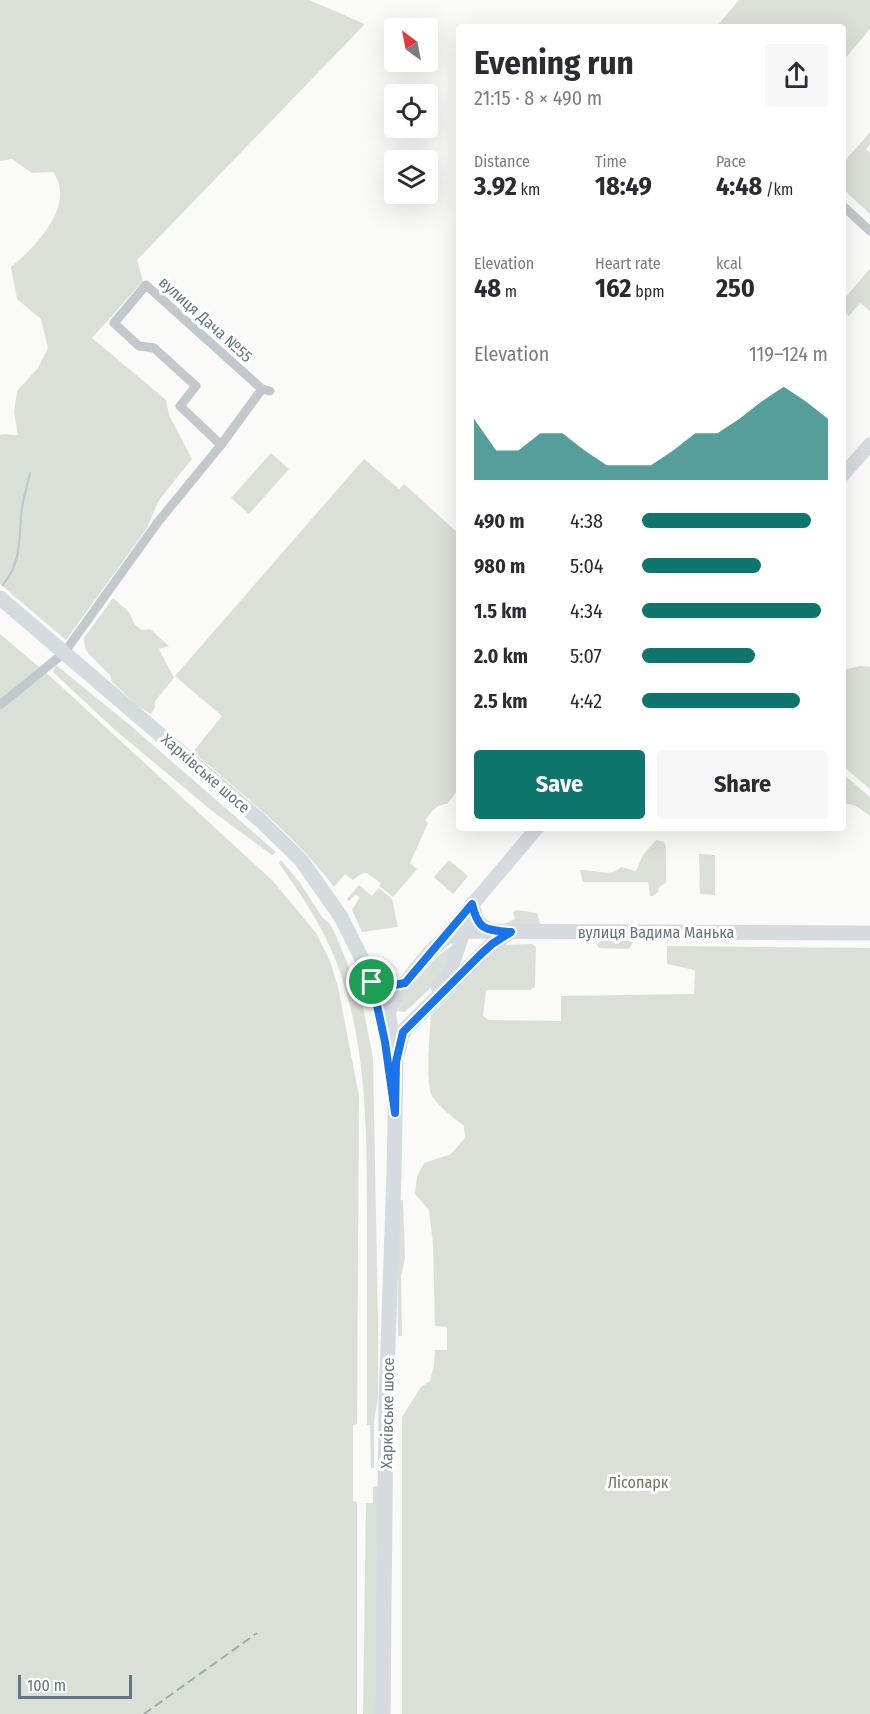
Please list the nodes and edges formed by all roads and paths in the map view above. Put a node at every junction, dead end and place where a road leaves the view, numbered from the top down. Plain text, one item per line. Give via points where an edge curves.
1 (846, 209) edge
2 (870, 231) edge
3 (870, 444) edge
4 (221, 445) junction
5 (846, 472) edge
6 (0, 598) edge
7 (64, 653) junction
8 (0, 705) edge
9 (534, 831) edge
10 (472, 904) junction
11 (489, 931) junction
12 (511, 932) junction
13 (464, 933) junction
14 (870, 933) edge
15 (444, 939) junction
16 (405, 983) junction
17 (373, 986) junction
18 (438, 988) junction
19 (419, 1007) junction
20 (388, 1011) junction
21 (403, 1032) junction
22 (385, 1042) junction
23 (396, 1062) junction
24 (395, 1113) junction
25 (383, 1714) edge

1 - 2 street
3 - 5 street
4 - 4 street, вулиця Дача №55 via 180,406 196,386 154,348 139,346 114,322 146,285 266,390
4 - 7 street, вулиця Дача №55 via 158,522
6 - 7 main road, Харківське шосе
7 - 8 street, вулиця Дача №55
7 - 17 main road, Харківське шосе via 302,860 341,917
9 - 10 street
10 - 11 main road via 477,921
10 - 13 street
10 - 15 street
11 - 12 main road, вулиця Вадима Манька
11 - 13 main road, вулиця Вадима Манька
12 - 14 main road, вулиця Вадима Манька
12 - 18 main road via 489,941
12 - 21 main road via 479,956
13 - 15 main road, вулиця Вадима Манька
13 - 18 street via 451,969
15 - 16 main road
16 - 17 main road
16 - 20 main road
17 - 20 main road, Харківське шосе
17 - 22 main road, Харківське шосе
18 - 19 main road
19 - 20 main road via 408,1014
19 - 21 main road
20 - 22 main road
20 - 23 main road, Харківське шосе
21 - 23 main road
22 - 24 main road, Харківське шосе
23 - 24 main road, Харківське шосе
24 - 25 main road, Харківське шосе via 386,1403

